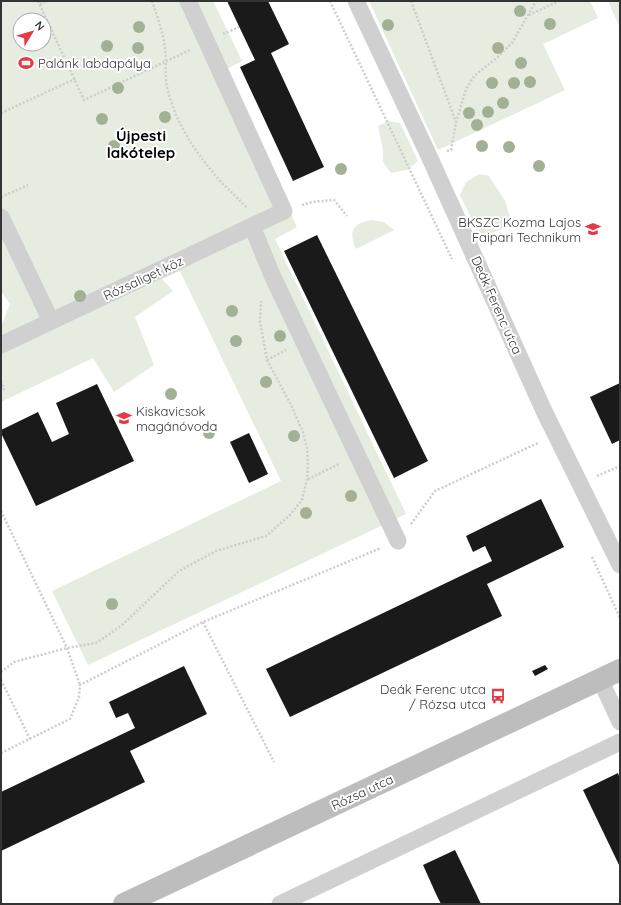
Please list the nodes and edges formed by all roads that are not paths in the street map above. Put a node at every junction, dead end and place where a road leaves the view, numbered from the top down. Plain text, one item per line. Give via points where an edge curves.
1 (188, 1) edge
2 (356, 1) edge
3 (1, 217) edge
4 (252, 226) junction
5 (51, 322) junction
6 (1, 345) edge
7 (398, 540) road end
8 (620, 564) edge
9 (620, 670) edge
10 (600, 679) junction
11 (620, 722) edge
12 (620, 742) edge
13 (124, 904) edge
14 (280, 904) edge

1 - 4 street, Rózsaliget köz via 284,211
2 - 8 street, Deák Ferenc utca via 556,434
3 - 5 street
4 - 5 street, Rózsaliget köz
4 - 7 street via 272,275
5 - 6 street, Rózsaliget köz
9 - 10 street, Rózsa utca
10 - 11 street
10 - 13 street, Rózsa utca
12 - 14 street

